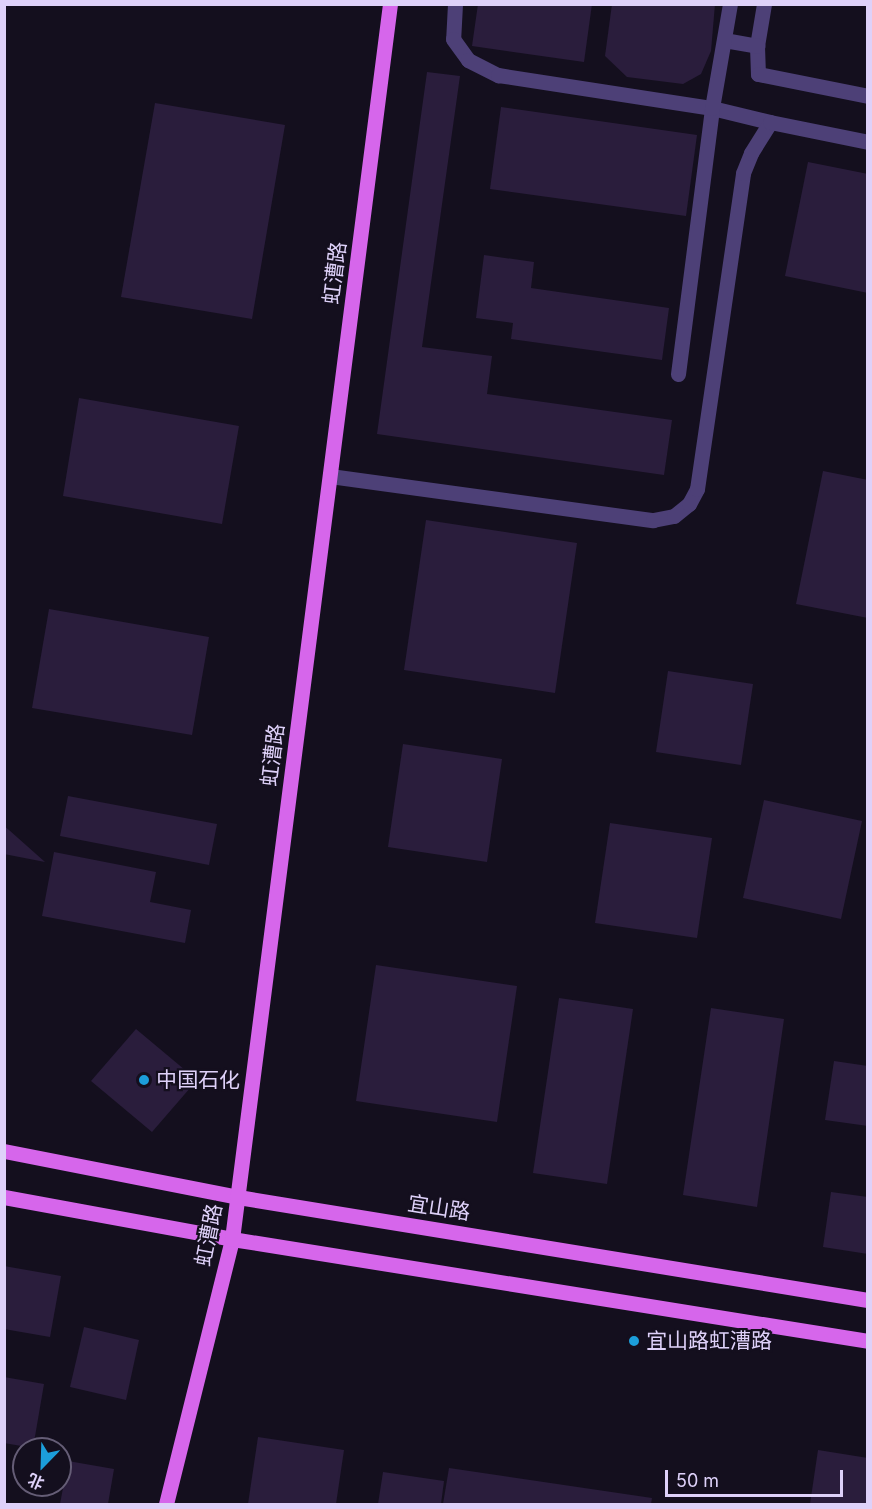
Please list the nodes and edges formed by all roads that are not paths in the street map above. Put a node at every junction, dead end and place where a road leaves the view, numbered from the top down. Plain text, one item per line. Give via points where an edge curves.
1 (390, 4) edge
2 (455, 4) edge
3 (730, 4) edge
4 (764, 4) edge
5 (724, 40) junction
6 (757, 46) junction
7 (867, 96) edge
8 (712, 108) junction
9 (770, 122) junction
10 (867, 142) edge
11 (678, 374) dead end
12 (330, 476) junction
13 (4, 1151) edge
14 (4, 1197) edge
15 (238, 1197) junction
16 (232, 1239) junction
17 (867, 1300) edge
18 (867, 1341) edge
19 (166, 1504) edge

1 - 12 main road, 虹漕路
2 - 8 lane via 453,39 468,60 498,75
3 - 5 lane
4 - 6 lane
5 - 6 lane
5 - 8 lane
6 - 7 lane via 758,74
8 - 9 lane
8 - 11 lane
9 - 10 lane
9 - 12 lane via 743,173 697,489 689,504 674,516 653,520
12 - 15 main road, 虹漕路
13 - 15 main road, 宜山路
14 - 16 main road
15 - 16 main road, 虹漕路
15 - 17 main road, 宜山路
16 - 18 main road
16 - 19 main road, 虹漕路

